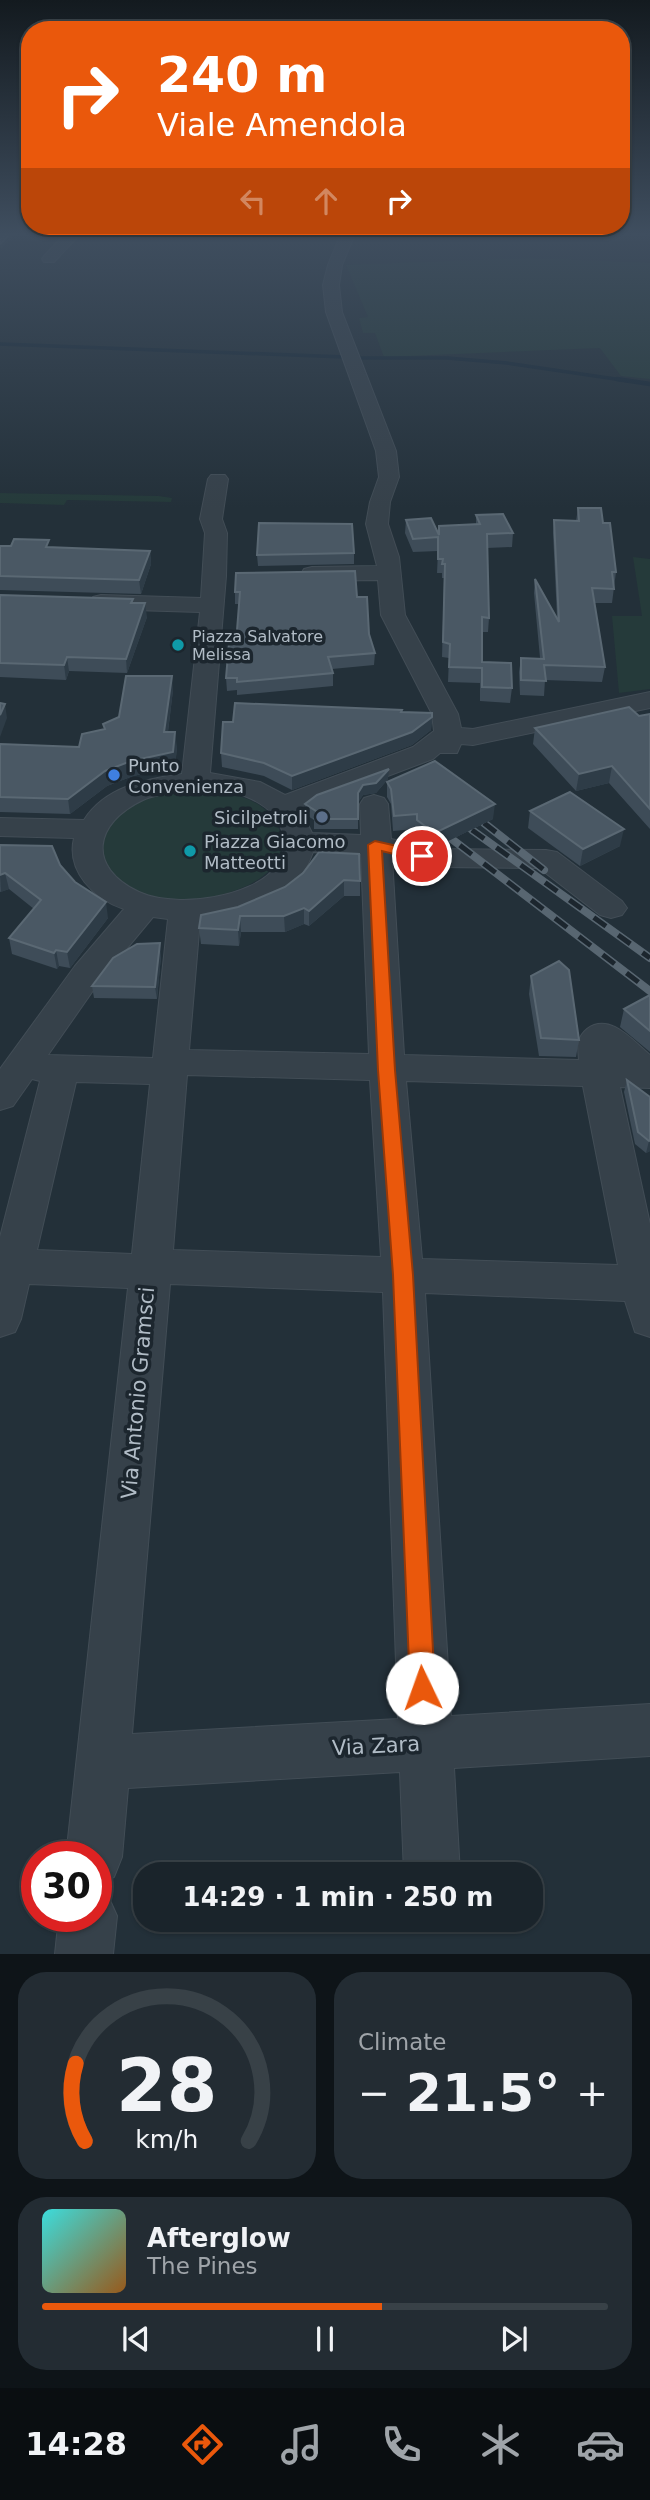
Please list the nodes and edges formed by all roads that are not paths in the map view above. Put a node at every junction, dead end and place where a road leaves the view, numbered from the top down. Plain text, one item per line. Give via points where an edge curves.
1 (339, 325) edge
2 (218, 479) dead end
3 (389, 573) junction
4 (242, 575) edge
5 (295, 575) edge
6 (215, 576) junction
7 (82, 601) edge
8 (210, 605) junction
9 (650, 700) edge
10 (453, 736) junction
11 (196, 773) junction
12 (334, 785) junction
13 (302, 823) junction
14 (374, 824) junction
15 (0, 827) edge
16 (73, 837) junction
17 (0, 842) edge
18 (611, 908) dead end
19 (136, 915) junction
20 (184, 920) junction
21 (11, 1067) edge
22 (170, 1067) junction
23 (61, 1068) junction
24 (387, 1070) junction
25 (599, 1075) junction
26 (650, 1075) edge
27 (0, 1096) edge
28 (6, 1266) edge
29 (149, 1269) junction
30 (403, 1275) junction
31 (648, 1296) edge
32 (0, 1319) edge
33 (650, 1730) edge
34 (425, 1744) junction
35 (103, 1763) junction
36 (96, 1841) edge
37 (431, 1862) edge
38 (86, 1932) edge
39 (84, 1954) edge

1 - 3 street via 386,451 389,477 377,524
2 - 6 street via 211,520 216,533
3 - 5 street
3 - 10 street via 393,615
4 - 6 street
6 - 8 street
7 - 8 street
8 - 11 street
9 - 10 street
10 - 12 street via 424,753
10 - 14 street
11 - 13 street via 258,791
11 - 16 street via 131,794
12 - 13 lane via 331,806
12 - 14 street via 364,793
13 - 14 street
13 - 20 street via 296,859 285,876 266,890
14 - 18 street via 422,856 545,859
14 - 24 street
15 - 16 street
16 - 17 street
16 - 19 street via 99,881
19 - 20 street
19 - 21 street
20 - 22 street, Via Antonio Gramsci
21 - 23 street
21 - 27 street
22 - 23 street
22 - 24 street
22 - 29 street, Via Antonio Gramsci
23 - 28 street
24 - 25 street
24 - 30 street
25 - 26 street
25 - 31 street
28 - 29 street
28 - 32 street
29 - 30 street
29 - 35 street, Via Antonio Gramsci
30 - 31 street
30 - 34 street
33 - 34 street, Via Zara
34 - 35 street, Via Zara
34 - 37 street
35 - 36 street, Via Antonio Gramsci
38 - 39 street

